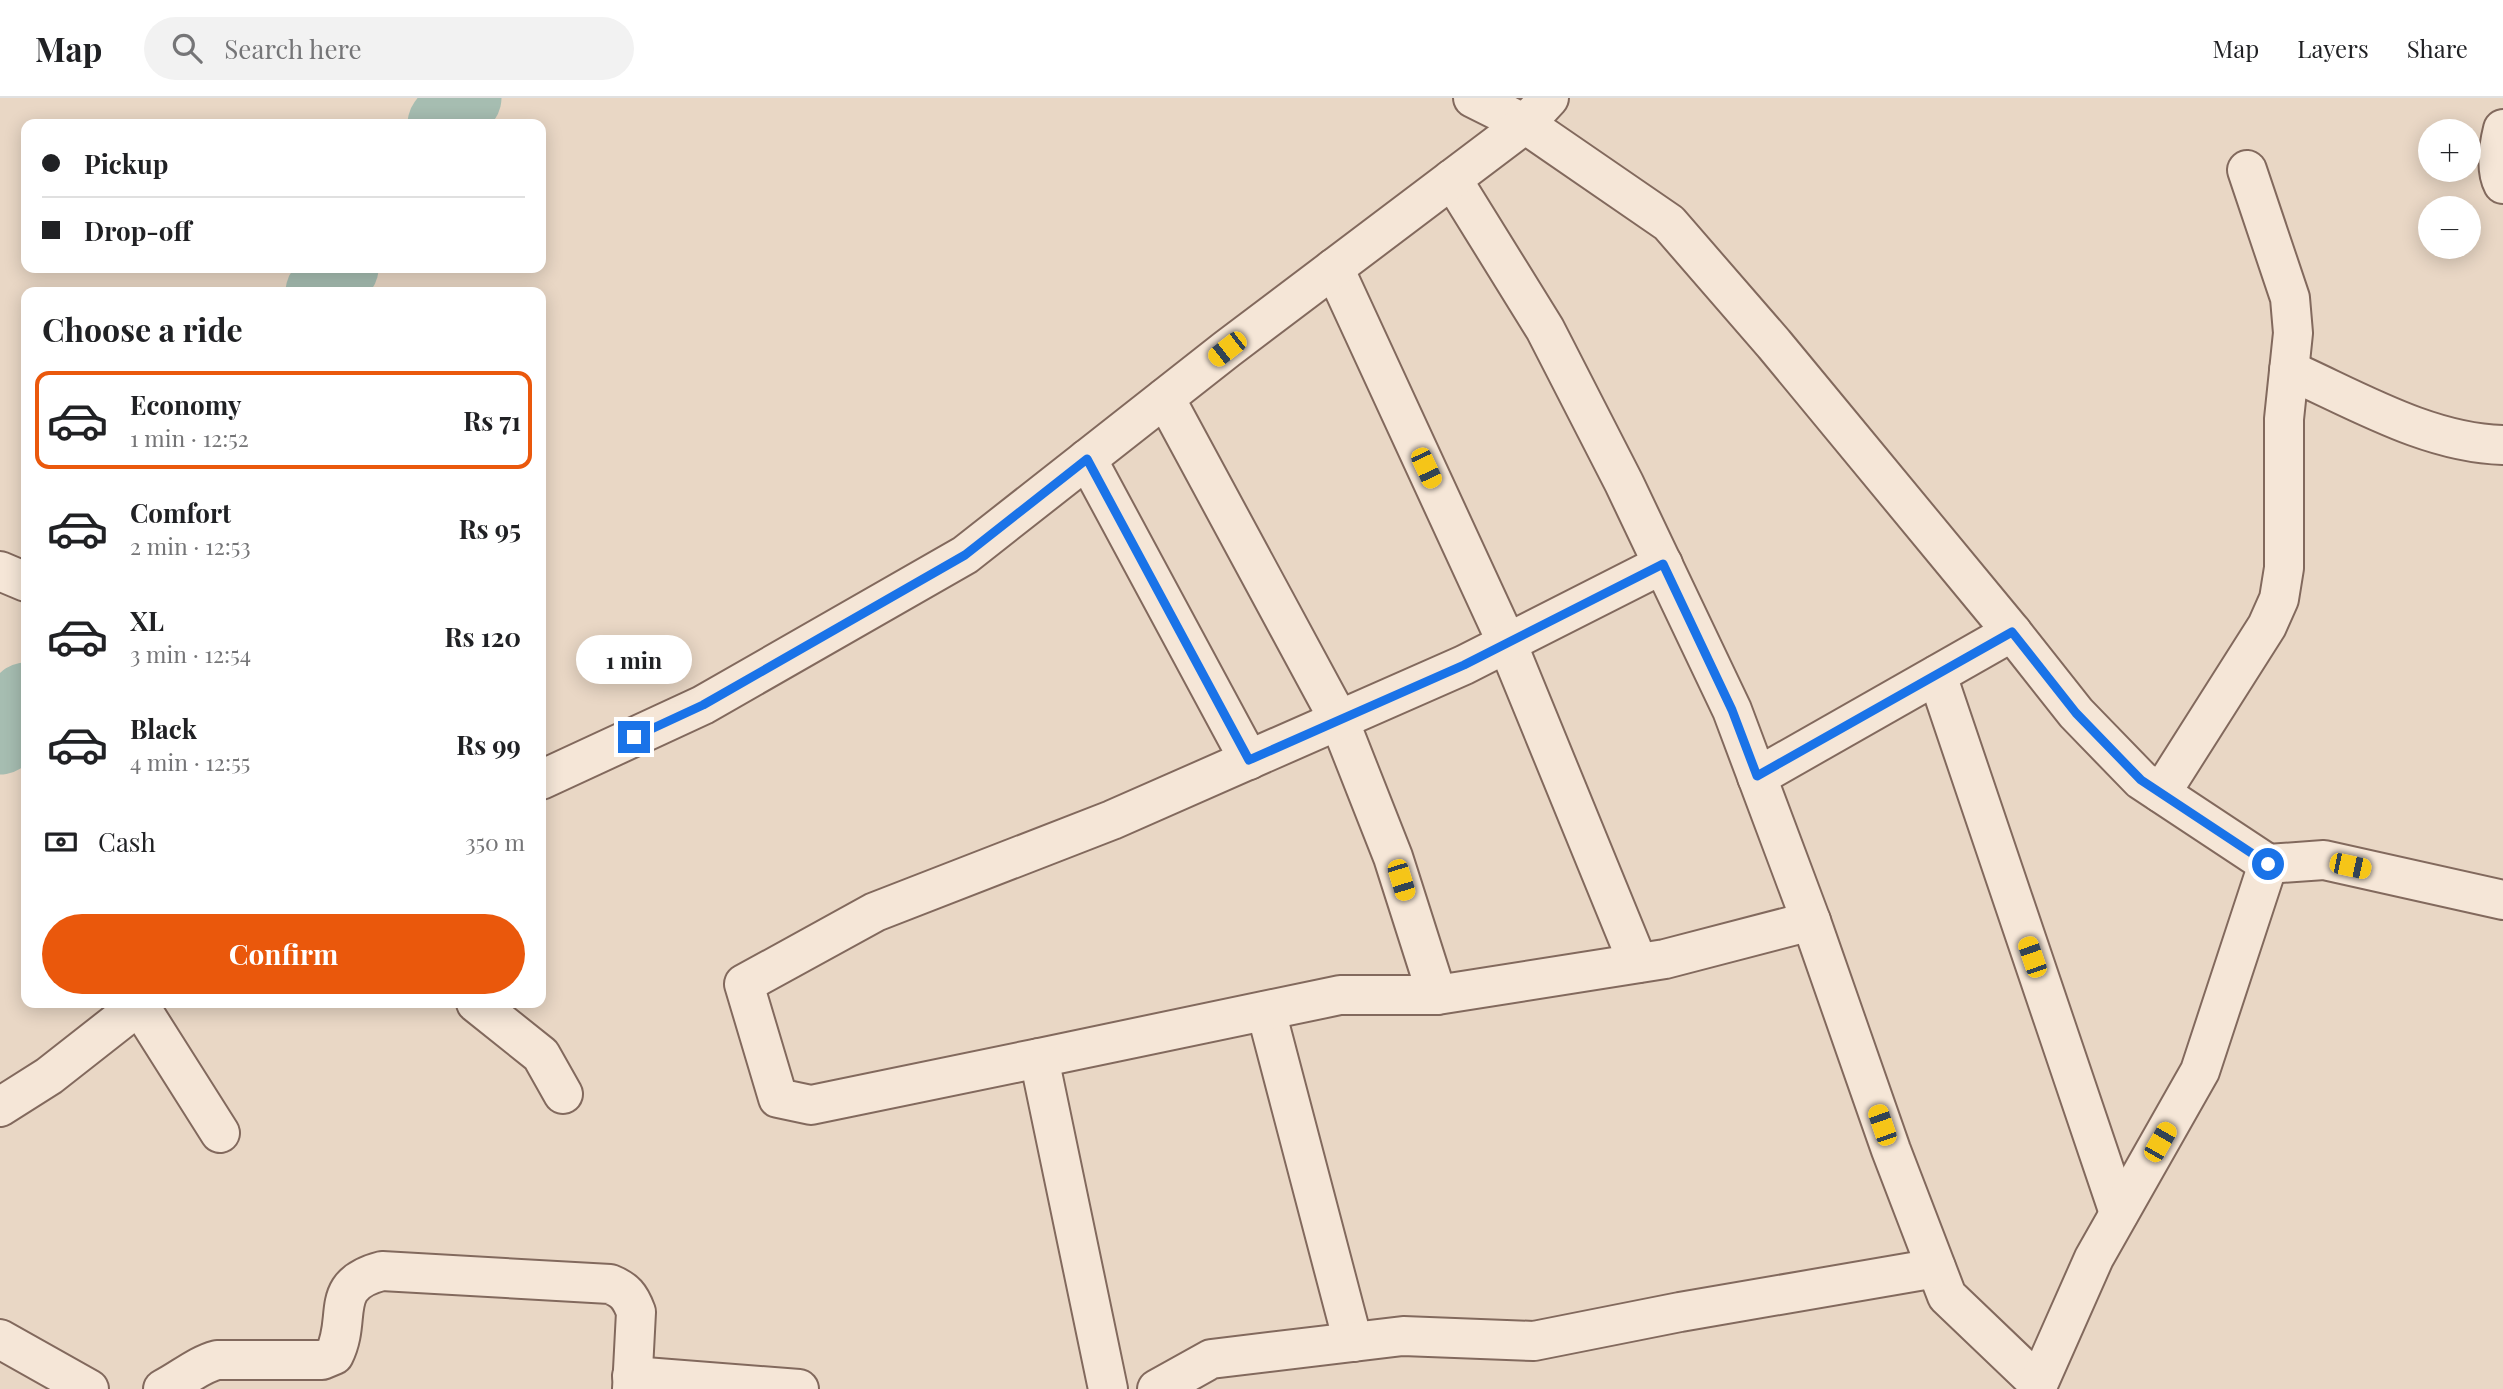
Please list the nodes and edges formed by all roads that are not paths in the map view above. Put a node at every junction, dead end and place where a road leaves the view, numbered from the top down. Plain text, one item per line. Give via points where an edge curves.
1 (1473, 98) edge
2 (1537, 111) edge
3 (2503, 129) edge
4 (2247, 170) dead end
5 (1452, 179) junction
6 (2503, 184) edge
7 (1334, 268) junction
8 (2289, 370) junction
9 (1165, 398) junction
10 (2503, 444) edge
11 (1087, 459) junction
12 (1663, 564) junction
13 (0, 571) edge
14 (21, 580) edge
15 (2012, 632) junction
16 (1507, 643) junction
17 (1937, 675) junction
18 (1339, 720) junction
19 (1249, 760) junction
20 (1757, 776) junction
21 (546, 778) edge
22 (2161, 793) junction
23 (2268, 864) junction
24 (2503, 900) edge
25 (1811, 921) junction
26 (1638, 963) junction
27 (1437, 995) junction
28 (136, 1008) edge
29 (143, 1008) edge
30 (483, 1008) edge
31 (1266, 1011) junction
32 (1039, 1058) junction
33 (564, 1094) dead end
34 (0, 1107) edge
35 (220, 1133) dead end
36 (2119, 1213) junction
37 (1936, 1268) junction
38 (0, 1339) edge
39 (1353, 1342) junction
40 (632, 1382) edge
41 (2037, 1386) edge
42 (89, 1389) edge
43 (163, 1389) edge
44 (800, 1389) edge
45 (1108, 1389) edge
46 (1157, 1389) edge

1 - 2 street
2 - 5 street
2 - 15 street via 1669,223
3 - 6 street via 2499,154
4 - 8 street via 2290,298
5 - 7 street
5 - 12 street via 1545,328
7 - 9 street
7 - 16 street
8 - 10 street via 2435,433
8 - 22 street via 2284,419 2284,568 2279,599 2267,626
9 - 11 street
9 - 18 street
11 - 19 street
11 - 21 street via 965,555 703,705
12 - 16 street
12 - 20 street via 1732,710
13 - 14 street
15 - 17 street
15 - 22 street via 2076,713 2141,780
16 - 18 street
16 - 26 street
17 - 20 street
17 - 36 street
18 - 19 street
18 - 27 street via 1393,857
19 - 32 street via 1112,820 875,912 744,984 778,1098 811,1105
20 - 25 street
22 - 23 street
23 - 24 street via 2324,860
23 - 36 street via 2200,1071
25 - 26 street
25 - 37 street
26 - 27 street
27 - 31 street via 1340,995
28 - 34 street via 49,1076
29 - 35 street
30 - 33 street via 541,1055
31 - 32 street
31 - 39 street
32 - 45 street
36 - 41 street
37 - 39 street via 1534,1341 1403,1336
37 - 41 street via 1947,1296
38 - 42 street
39 - 46 street via 1211,1359
40 - 43 street via 636,1312 624,1290 610,1284 383,1271 366,1275 349,1287 334,1356 322,1360 217,1360
40 - 44 street

